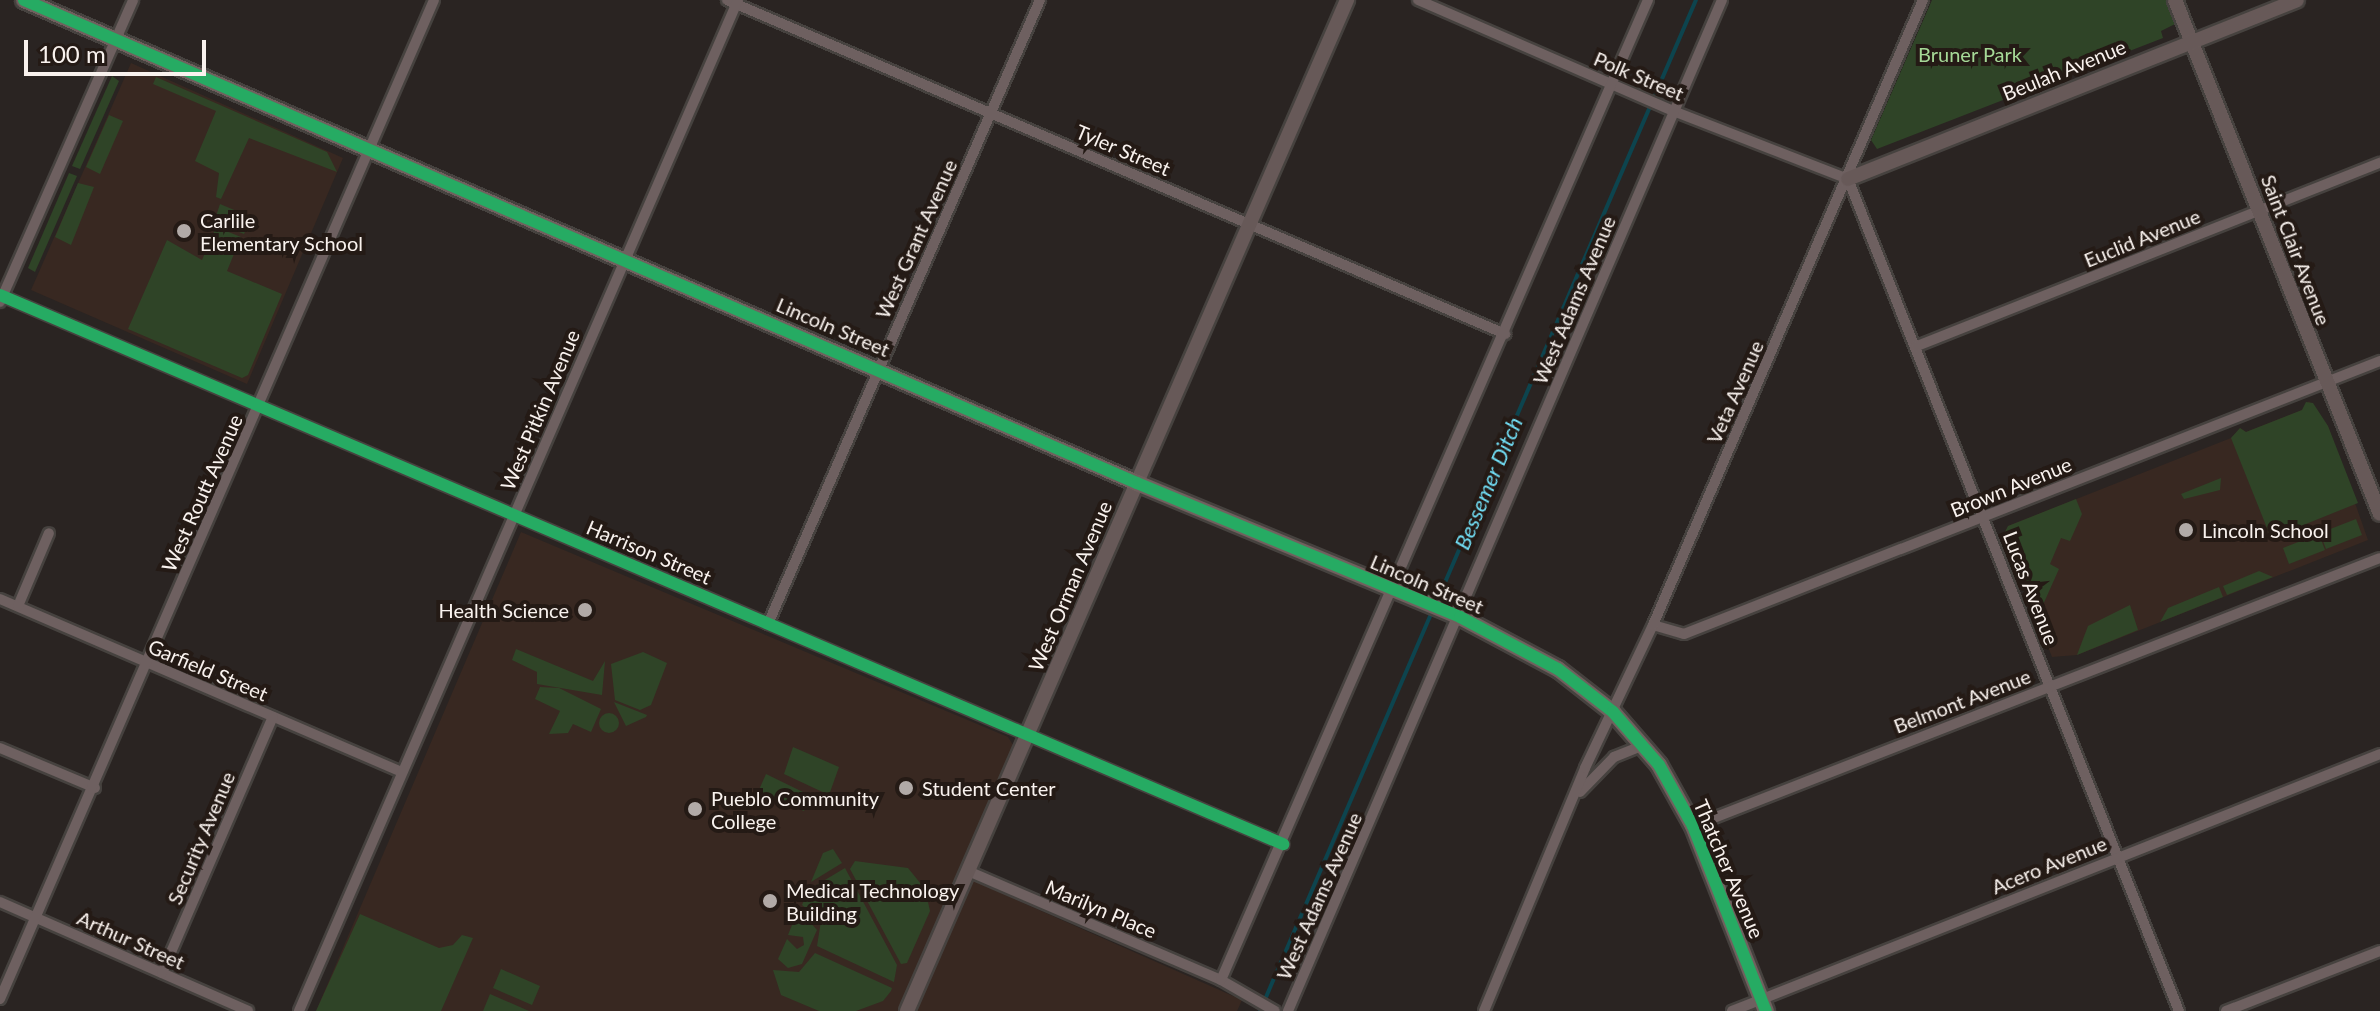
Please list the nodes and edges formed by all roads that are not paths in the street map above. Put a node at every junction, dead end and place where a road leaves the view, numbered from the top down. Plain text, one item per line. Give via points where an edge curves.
1 (24, 0) edge
2 (133, 0) edge
3 (434, 0) edge
4 (1040, 0) edge
5 (1347, 0) edge
6 (1418, 0) edge
7 (1648, 0) edge
8 (1722, 0) edge
9 (1923, 0) edge
10 (2175, 0) edge
11 (2297, 0) edge
12 (734, 1) edge
13 (115, 40) junction
14 (2191, 40) junction
15 (1612, 84) junction
16 (1673, 111) junction
17 (992, 113) junction
18 (369, 151) junction
19 (2380, 163) edge
20 (1848, 179) junction
21 (2259, 211) junction
22 (1251, 224) junction
23 (625, 259) junction
24 (1, 298) edge
25 (1505, 334) junction
26 (1917, 346) junction
27 (2380, 361) edge
28 (878, 368) junction
29 (2326, 382) junction
30 (260, 406) junction
31 (1137, 483) junction
32 (2380, 514) edge
33 (514, 515) junction
34 (1984, 517) junction
35 (49, 533) dead end
36 (2380, 558) edge
37 (1399, 594) junction
38 (0, 599) edge
39 (18, 606) junction
40 (1452, 614) junction
41 (768, 624) junction
42 (1653, 625) junction
43 (146, 664) junction
44 (2050, 686) junction
45 (1613, 712) junction
46 (273, 717) junction
47 (1027, 736) junction
48 (1644, 745) junction
49 (0, 748) edge
50 (2380, 754) edge
51 (402, 772) junction
52 (95, 788) junction
53 (1576, 797) junction
54 (1693, 826) junction
55 (1283, 844) junction
56 (2118, 856) junction
57 (968, 871) junction
58 (0, 902) edge
59 (35, 918) junction
60 (2380, 951) edge
61 (162, 973) junction
62 (1221, 980) junction
63 (0, 999) edge
64 (1764, 1005) edge
65 (1275, 1010) edge
66 (248, 1011) edge
67 (299, 1011) edge
68 (907, 1011) edge
69 (1288, 1011) edge
70 (1484, 1011) edge
71 (1732, 1011) edge
72 (2179, 1011) edge
73 (2226, 1011) edge

1 - 13 main road, Lincoln Street
2 - 13 street
3 - 18 street, West Routt Avenue
4 - 17 street, West Grant Avenue
5 - 22 street, West Orman Avenue
6 - 15 street, Polk Street
7 - 15 street
8 - 16 street, West Adams Avenue
9 - 20 street, Veta Avenue
10 - 14 street, Saint Clair Avenue
11 - 14 street, Beulah Avenue
12 - 17 street, Tyler Street
12 - 23 street, West Pitkin Avenue
13 - 18 main road, Lincoln Street
13 - 24 street
14 - 20 street, Beulah Avenue
14 - 21 street, Saint Clair Avenue
15 - 16 street, Polk Street
15 - 25 street
16 - 20 street, Polk Street
16 - 40 street, West Adams Avenue
17 - 22 street, Tyler Street
17 - 28 street, West Grant Avenue
18 - 23 main road, Lincoln Street
18 - 30 street, West Routt Avenue
19 - 21 street, Euclid Avenue
20 - 26 street, Lucas Avenue
20 - 42 street, Veta Avenue
21 - 26 street, Euclid Avenue
21 - 29 street, Saint Clair Avenue
22 - 25 street, Tyler Street
22 - 31 street, West Orman Avenue
23 - 28 main road, Lincoln Street
23 - 33 street, West Pitkin Avenue
24 - 30 street, Harrison Street
25 - 37 street
26 - 34 street, Lucas Avenue
27 - 29 street, Brown Avenue
28 - 31 main road, Lincoln Street
28 - 41 street, West Grant Avenue
29 - 32 street, Saint Clair Avenue
29 - 34 street, Brown Avenue
30 - 33 street, Harrison Street
30 - 43 street, West Routt Avenue
31 - 37 main road, Lincoln Street
31 - 47 street, West Orman Avenue
33 - 41 street, Harrison Street
33 - 51 street, West Pitkin Avenue
34 - 42 street, Brown Avenue via 1684,634
34 - 44 street, Lucas Avenue
35 - 39 street
36 - 44 street, Belmont Avenue
37 - 40 main road, Lincoln Street
37 - 55 street
38 - 39 street, Garfield Street
39 - 43 street, Garfield Street
40 - 45 main road, Lincoln Street via 1558,669
40 - 69 street, West Adams Avenue
41 - 47 street, Harrison Street
42 - 45 street, Veta Avenue
43 - 46 street, Garfield Street
43 - 52 street, West Routt Avenue
44 - 54 street, Belmont Avenue
44 - 56 street, Lucas Avenue
45 - 48 main road, Thatcher Avenue
45 - 53 street, Veta Avenue
46 - 51 street, Garfield Street
46 - 61 street, Security Avenue
47 - 55 street, Harrison Street
47 - 57 street, West Orman Avenue
48 - 53 street, Veta Avenue via 1614,757
48 - 54 main road, Thatcher Avenue
49 - 52 street
50 - 56 street, Acero Avenue
51 - 67 street, West Pitkin Avenue
52 - 59 street, West Routt Avenue
53 - 70 street, Veta Avenue
54 - 64 main road, Thatcher Avenue
55 - 62 street
56 - 64 street, Acero Avenue
56 - 72 street, Lucas Avenue
57 - 62 street, Marilyn Place
57 - 68 street, West Orman Avenue
58 - 59 street, Arthur Street
59 - 61 street, Arthur Street
59 - 63 street, West Routt Avenue
60 - 73 street
61 - 66 street, Arthur Street
62 - 65 street, Marilyn Place
64 - 71 street, Acero Avenue

